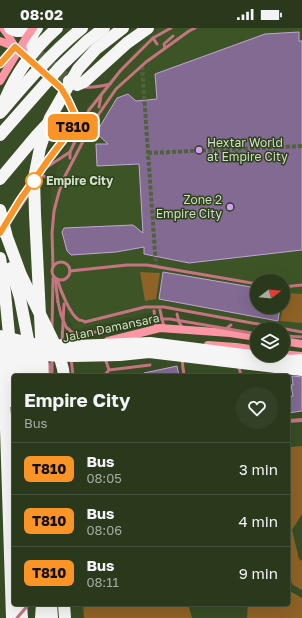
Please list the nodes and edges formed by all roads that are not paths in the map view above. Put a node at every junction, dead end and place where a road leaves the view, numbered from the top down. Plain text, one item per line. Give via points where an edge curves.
1 (3, 28) edge
2 (10, 28) edge
3 (32, 28) edge
4 (37, 28) edge
5 (57, 28) edge
6 (82, 28) edge
7 (104, 28) edge
8 (123, 28) edge
9 (171, 28) edge
10 (195, 28) edge
11 (150, 33) edge
12 (173, 36) dead end
13 (0, 41) edge
14 (157, 44) dead end
15 (166, 48) junction
16 (17, 49) junction
17 (34, 51) joint
18 (0, 64) edge
19 (114, 79) junction
20 (0, 81) edge
21 (118, 82) dead end
22 (68, 84) junction
23 (110, 84) junction
24 (102, 94) junction
25 (67, 98) junction
26 (99, 107) dead end
27 (0, 113) edge
28 (75, 115) junction
29 (85, 118) junction
30 (86, 127) dead end
31 (81, 133) junction
32 (0, 135) edge
33 (70, 152) junction
34 (70, 158) dead end
35 (39, 173) junction
36 (0, 179) edge
37 (57, 180) dead end
38 (0, 210) edge
39 (0, 233) edge
40 (0, 250) edge
41 (0, 258) edge
42 (53, 267) junction
43 (70, 271) junction
44 (55, 278) junction
45 (250, 283) edge
46 (302, 285) edge
47 (290, 286) edge
48 (64, 304) dead end
49 (160, 310) dead end
50 (154, 311) dead end
51 (177, 314) dead end
52 (0, 321) edge
53 (230, 325) dead end
54 (166, 328) junction
55 (154, 329) junction
56 (183, 329) junction
57 (96, 332) junction
58 (302, 332) edge
59 (221, 333) junction
60 (250, 333) edge
61 (0, 336) edge
62 (250, 336) edge
63 (290, 340) edge
64 (301, 341) edge
65 (182, 345) junction
66 (0, 346) edge
67 (52, 346) dead end
68 (236, 347) junction
69 (73, 348) dead end
70 (250, 349) edge
71 (103, 352) junction
72 (0, 354) edge
73 (52, 354) dead end
74 (70, 354) dead end
75 (290, 355) edge
76 (300, 357) edge
77 (27, 359) junction
78 (276, 362) edge
79 (49, 364) junction
80 (150, 365) dead end
81 (109, 370) junction
82 (302, 370) edge
83 (13, 374) edge
84 (14, 374) edge
85 (24, 374) edge
86 (35, 374) edge
87 (43, 374) edge
88 (51, 374) edge
89 (51, 374) edge
90 (60, 374) edge
91 (64, 374) edge
92 (74, 374) edge
93 (106, 374) edge
94 (184, 374) edge
95 (240, 374) edge
96 (275, 374) edge
97 (12, 375) edge
98 (0, 378) edge
99 (12, 394) edge
100 (10, 401) junction
101 (12, 420) edge
102 (302, 420) edge
103 (290, 421) edge
104 (12, 513) edge
105 (33, 606) edge
106 (42, 606) edge
107 (51, 606) edge
108 (64, 606) edge
109 (33, 618) edge
110 (40, 618) edge
111 (52, 618) edge
112 (65, 618) edge

1 - 16 street
2 - 3 highway via 19,31
3 - 20 street, bridge
4 - 17 highway via 31,38
5 - 27 highway, bridge via 26,62 5,97
6 - 27 highway via 21,88
7 - 32 highway via 61,66
8 - 87 highway, bridge via 96,49 78,69 50,118 40,148 34,178
9 - 11 lane
10 - 15 lane
11 - 14 lane
11 - 19 lane
11 - 22 highway via 127,43 84,82
12 - 15 lane via 164,44
13 - 16 street
15 - 42 lane via 116,89 86,135 65,176 54,211
16 - 17 street
16 - 18 street
19 - 21 lane
19 - 23 lane
22 - 23 lane via 90,88
22 - 25 street via 61,88
23 - 24 lane
24 - 26 lane
24 - 29 lane
25 - 28 street
25 - 36 highway via 63,107
28 - 31 lane
28 - 35 street via 75,124
29 - 30 lane
29 - 31 lane
31 - 33 lane
33 - 34 lane
33 - 35 lane
35 - 37 lane
35 - 39 street
38 - 91 highway, bridge via 21,275 58,351
40 - 86 highway, bridge via 6,257 20,298
41 - 83 highway, bridge
42 - 43 lane via 57,263 63,263
42 - 44 lane via 52,273
43 - 44 lane via 66,279
43 - 45 lane via 147,265
44 - 57 lane, bridge via 58,302 66,326 73,333
44 - 58 lane via 74,315 85,322 145,307 164,307
44 - 67 lane, bridge
46 - 47 lane
48 - 90 lane, bridge
49 - 54 lane
50 - 55 lane
51 - 56 lane
52 - 85 highway, bridge via 17,342
53 - 59 lane
54 - 55 street, Jalan Damansara
54 - 56 street, Jalan Damansara
55 - 77 street, Jalan Damansara
56 - 59 street, Jalan Damansara
57 - 60 lane, bridge via 151,319 170,319
57 - 69 lane, bridge via 75,343
59 - 62 street, Jalan Damansara
61 - 76 highway, bridge via 34,344 75,346 150,343 291,360
63 - 64 street
64 - 76 street
65 - 68 street, Jalan Damansara
65 - 71 street, Jalan Damansara
65 - 94 lane
66 - 82 highway, bridge via 36,355 120,355 149,352
68 - 70 street, Jalan Damansara
68 - 95 lane via 236,361
71 - 79 street, Jalan Damansara
71 - 81 lane
72 - 77 street via 16,359
72 - 100 highway, bridge
73 - 89 lane, bridge
74 - 92 lane, bridge
75 - 76 street
77 - 98 street, Jalan Damansara
78 - 96 street
79 - 84 street, Jalan Damansara
79 - 88 lane
80 - 81 lane
81 - 93 lane
97 - 98 street, Jalan Damansara
98 - 104 highway
99 - 100 highway, bridge
100 - 101 highway
102 - 103 street
105 - 109 highway
106 - 110 highway
107 - 111 highway
108 - 112 highway

